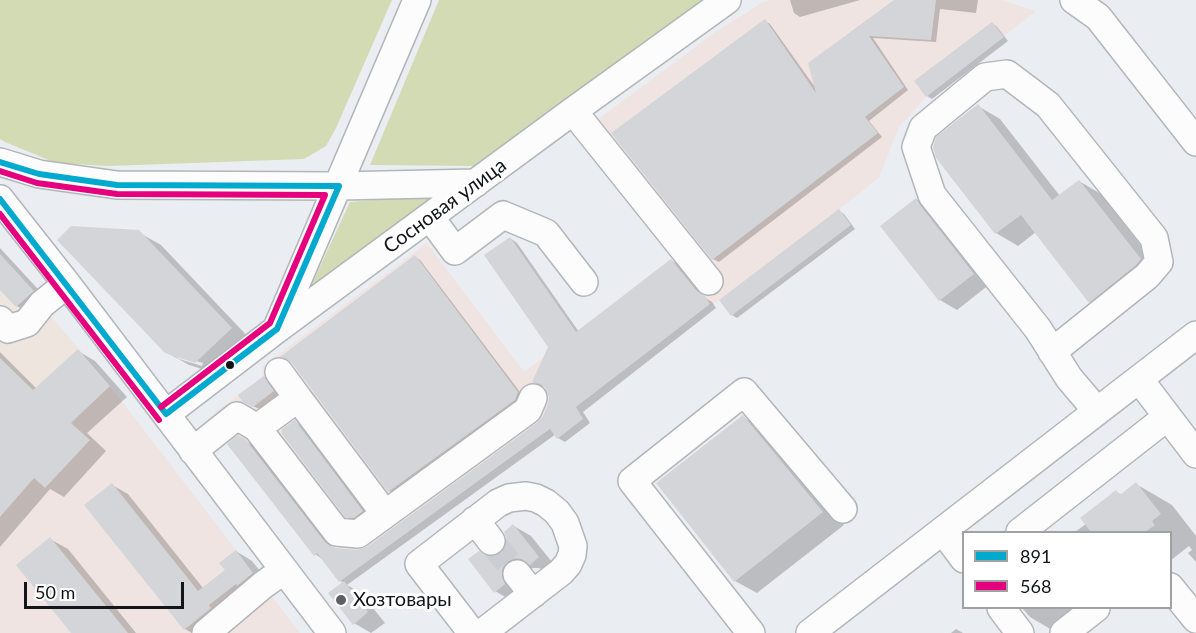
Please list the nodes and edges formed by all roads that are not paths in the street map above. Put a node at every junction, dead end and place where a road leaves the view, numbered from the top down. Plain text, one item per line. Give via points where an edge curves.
1 (417, 0) edge
2 (727, 0) edge
3 (1074, 0) edge
4 (573, 111) junction
5 (1196, 142) edge
6 (0, 162) edge
7 (476, 183) junction
8 (339, 186) junction
9 (0, 199) edge
10 (430, 217) junction
11 (709, 281) dead end
12 (584, 282) dead end
13 (67, 284) junction
14 (0, 320) edge
15 (277, 329) junction
16 (1196, 335) edge
17 (1052, 352) junction
18 (279, 372) dead end
19 (1139, 379) junction
20 (298, 398) junction
21 (533, 398) dead end
22 (1096, 411) junction
23 (166, 414) junction
24 (1167, 417) junction
25 (257, 428) junction
26 (193, 451) junction
27 (1196, 454) edge
28 (843, 509) dead end
29 (385, 514) junction
30 (943, 531) junction
31 (1021, 531) edge
32 (962, 558) edge
33 (284, 570) junction
34 (1172, 589) edge
35 (1001, 609) edge
36 (1095, 609) edge
37 (1196, 619) edge
38 (206, 633) edge
39 (332, 633) edge
40 (472, 633) edge
41 (483, 633) edge
42 (751, 633) edge
43 (810, 633) edge
44 (1020, 633) edge
45 (1064, 633) edge

1 - 8 street
2 - 4 street, Сосновая улица
3 - 5 street via 1098,16
4 - 7 street, Сосновая улица
4 - 11 street
6 - 8 street via 39,174 117,184
7 - 8 street
7 - 10 street, Сосновая улица
8 - 15 street
9 - 13 street
10 - 12 street via 455,251 503,215 546,233
10 - 15 street, Сосновая улица
13 - 14 street via 42,304 27,323 8,329
13 - 23 street
15 - 23 street, Сосновая улица
16 - 19 street
17 - 17 street via 932,195 916,147 923,128 985,77 1008,75 1048,105 1154,238 1159,262 1147,276
17 - 22 street
18 - 20 street
19 - 22 street
19 - 24 street
20 - 25 street
20 - 29 street
21 - 29 street via 528,410
22 - 30 street
23 - 26 street
24 - 27 street
24 - 31 street
25 - 26 street via 237,416
25 - 29 street via 337,532 358,534
26 - 33 street
28 - 42 street via 744,392 633,481
30 - 32 street
30 - 43 street
33 - 38 street
33 - 39 street
34 - 37 street
35 - 44 street
36 - 45 street
40 - 41 street via 419,564 483,531 498,502 526,496 536,498 565,523 572,555 561,572 525,584

